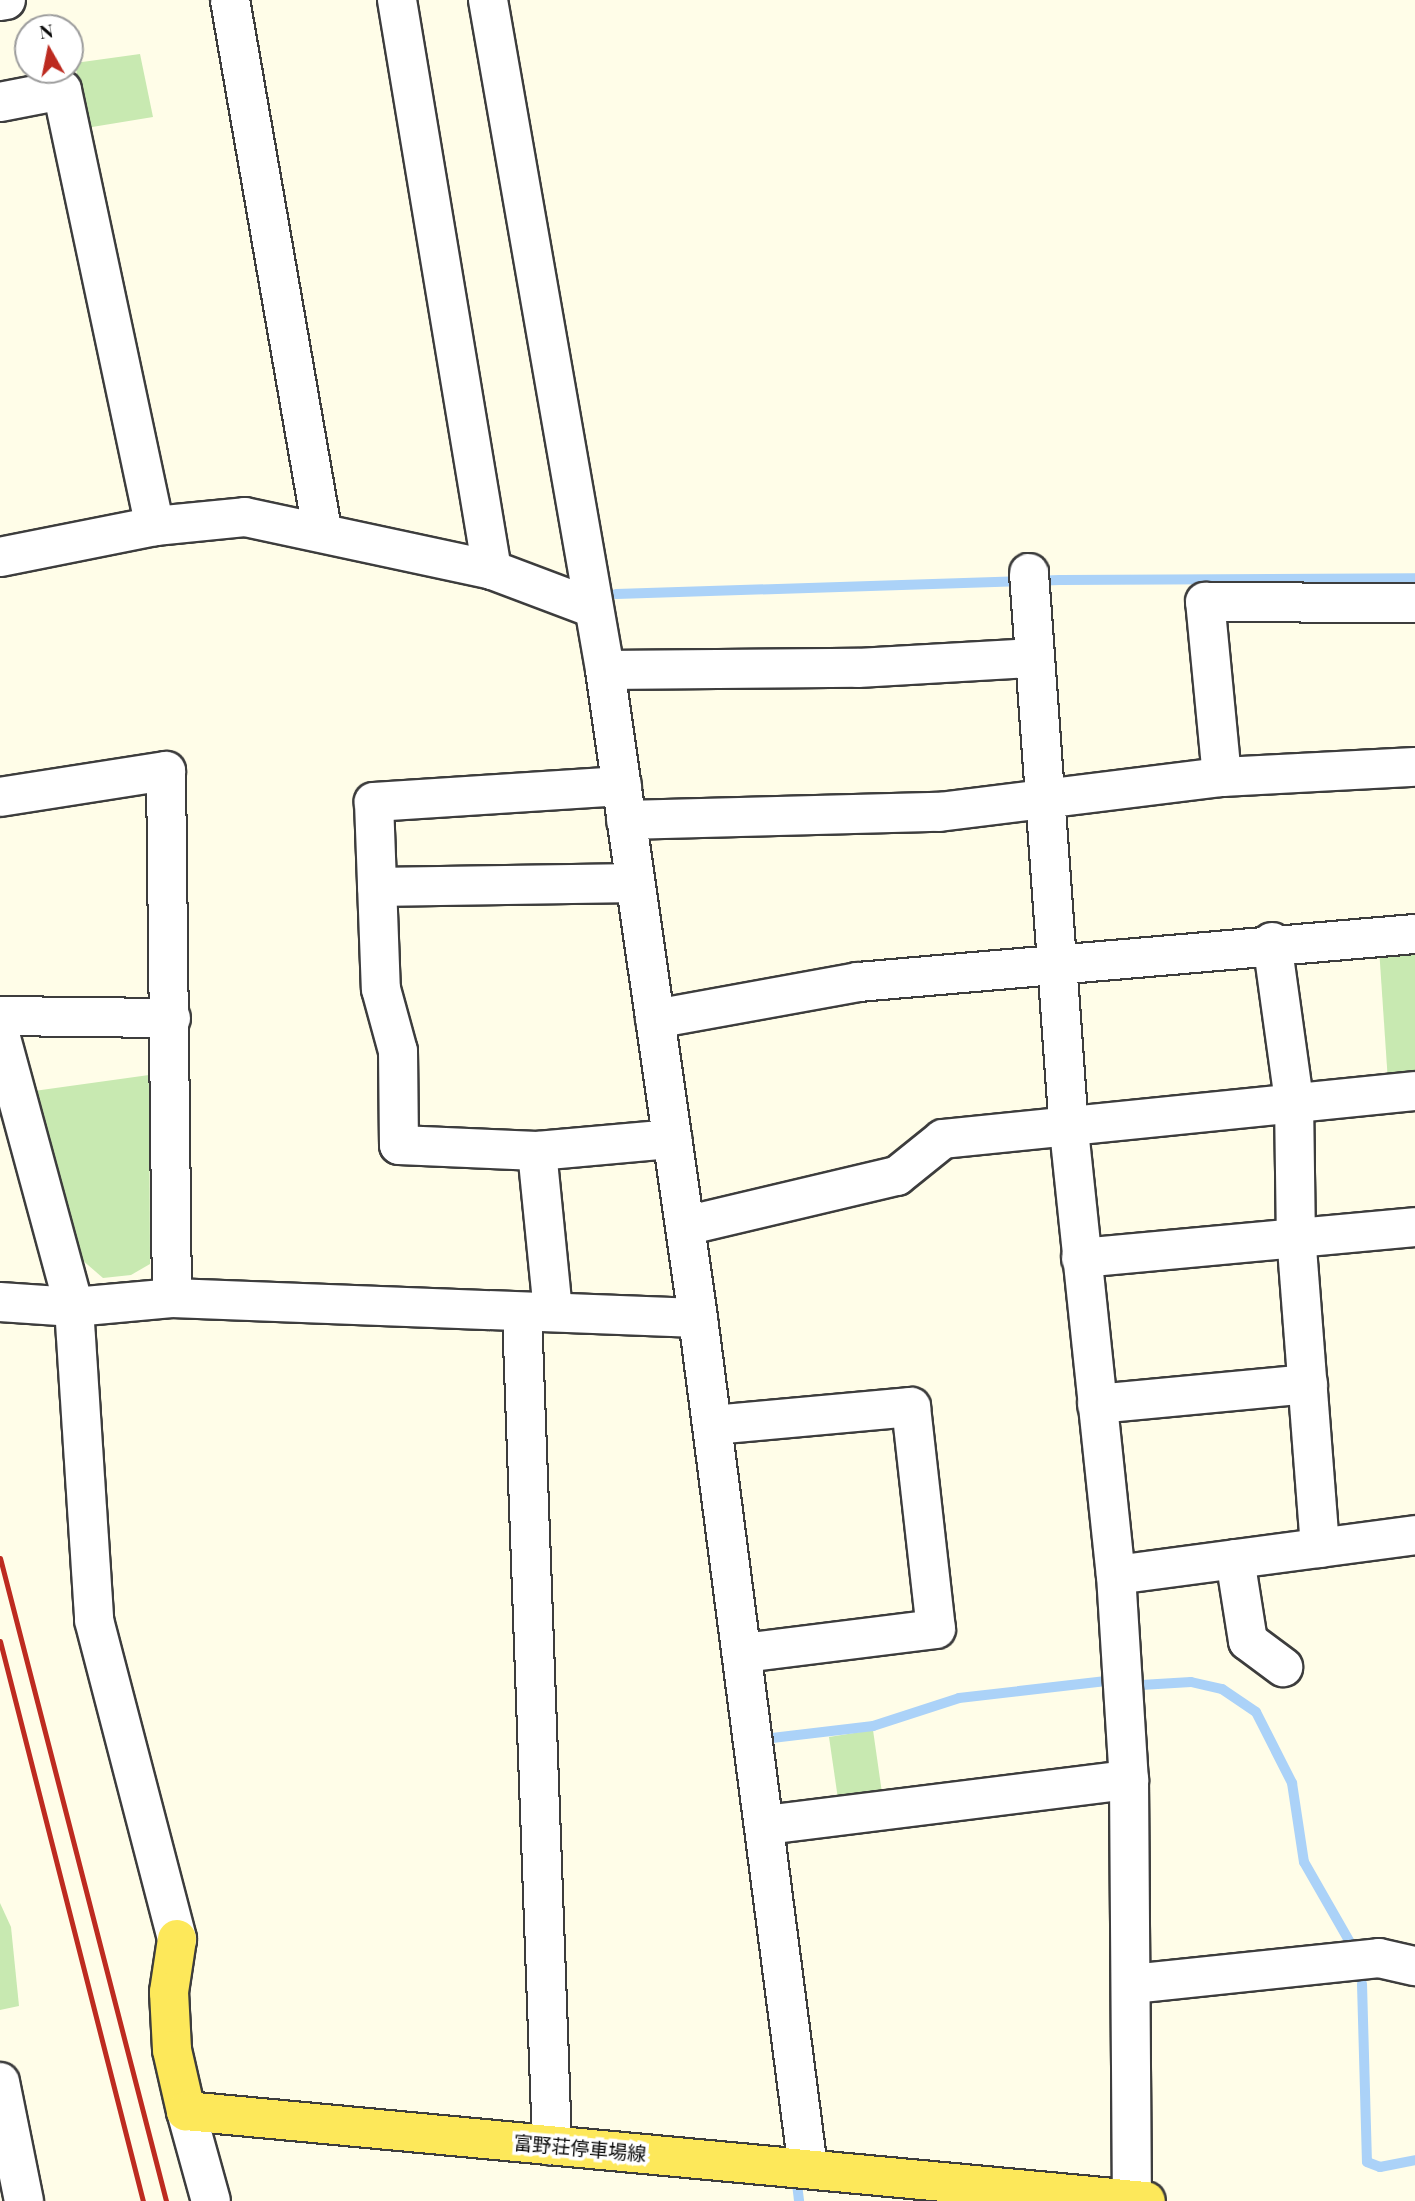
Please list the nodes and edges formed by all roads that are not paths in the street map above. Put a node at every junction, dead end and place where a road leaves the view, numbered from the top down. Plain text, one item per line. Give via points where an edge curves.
1 (6, 0) edge
2 (230, 0) edge
3 (397, 0) edge
4 (488, 0) edge
5 (0, 1) edge
6 (0, 102) edge
7 (155, 526) junction
8 (322, 530) junction
9 (0, 557) edge
10 (492, 570) junction
11 (1030, 580) dead end
12 (1415, 603) edge
13 (593, 608) junction
14 (1034, 658) junction
15 (605, 670) junction
16 (1415, 767) edge
17 (1222, 777) junction
18 (0, 797) edge
19 (1042, 798) junction
20 (624, 803) junction
21 (635, 883) junction
22 (377, 887) junction
23 (1415, 934) edge
24 (1272, 942) junction
25 (1057, 964) junction
26 (0, 1016) edge
27 (171, 1018) junction
28 (655, 1019) junction
29 (0, 1034) edge
30 (1415, 1091) edge
31 (1293, 1100) junction
32 (1069, 1130) junction
33 (654, 1141) junction
34 (537, 1151) junction
35 (685, 1227) junction
36 (1415, 1227) edge
37 (1296, 1235) junction
38 (1082, 1258) junction
39 (173, 1298) junction
40 (0, 1302) edge
41 (74, 1307) junction
42 (538, 1312) junction
43 (681, 1316) junction
44 (1308, 1384) junction
45 (1097, 1404) junction
46 (713, 1425) junction
47 (1415, 1535) edge
48 (1320, 1548) junction
49 (1236, 1559) junction
50 (1115, 1575) junction
51 (743, 1653) junction
52 (1283, 1667) dead end
53 (1129, 1780) junction
54 (766, 1825) junction
55 (177, 1940) joint
56 (1415, 1966) edge
57 (1132, 1984) junction
58 (0, 2082) edge
59 (187, 2111) junction
60 (552, 2145) junction
61 (808, 2169) junction
62 (1139, 2200) edge
63 (24, 2201) edge
64 (211, 2201) edge

1 - 5 street
2 - 8 street
3 - 10 street
4 - 13 street
6 - 7 street via 62,90
7 - 8 street via 245,517
7 - 9 street
8 - 10 street
10 - 13 street
11 - 14 street
12 - 17 street via 1205,602
13 - 15 street
14 - 15 street via 858,668
14 - 19 street
15 - 20 street
16 - 17 street
17 - 19 street
18 - 27 street via 166,771
19 - 20 street via 939,813
19 - 25 street
20 - 21 street
20 - 22 street via 374,802
21 - 22 street
21 - 28 street
22 - 34 street via 381,989 398,1051 399,1145
23 - 24 street
24 - 25 street
24 - 31 street
25 - 28 street via 859,982
25 - 32 street
26 - 27 street
27 - 39 street
28 - 33 street
29 - 41 street
30 - 31 street
31 - 32 street
31 - 37 street
32 - 35 street via 943,1139 897,1176
32 - 38 street
33 - 34 street
33 - 35 street
34 - 42 street
35 - 43 street
36 - 37 street
37 - 38 street
37 - 44 street
38 - 45 street
39 - 41 street
39 - 42 street
40 - 41 street
41 - 55 street via 94,1620
42 - 43 street
42 - 60 street
43 - 46 street
44 - 45 street
44 - 48 street
45 - 50 street
46 - 51 street
46 - 51 street via 911,1407 936,1629
47 - 48 street
48 - 49 street
49 - 50 street
49 - 52 street via 1248,1640
50 - 53 street
51 - 54 street
53 - 54 street
53 - 57 street
54 - 61 street
55 - 59 main road via 169,1992 172,2050
56 - 57 street via 1379,1958
57 - 62 street
58 - 63 street
59 - 60 main road, 富野荘停車場線
59 - 64 street
60 - 61 main road, 富野荘停車場線
61 - 62 main road, 富野荘停車場線

